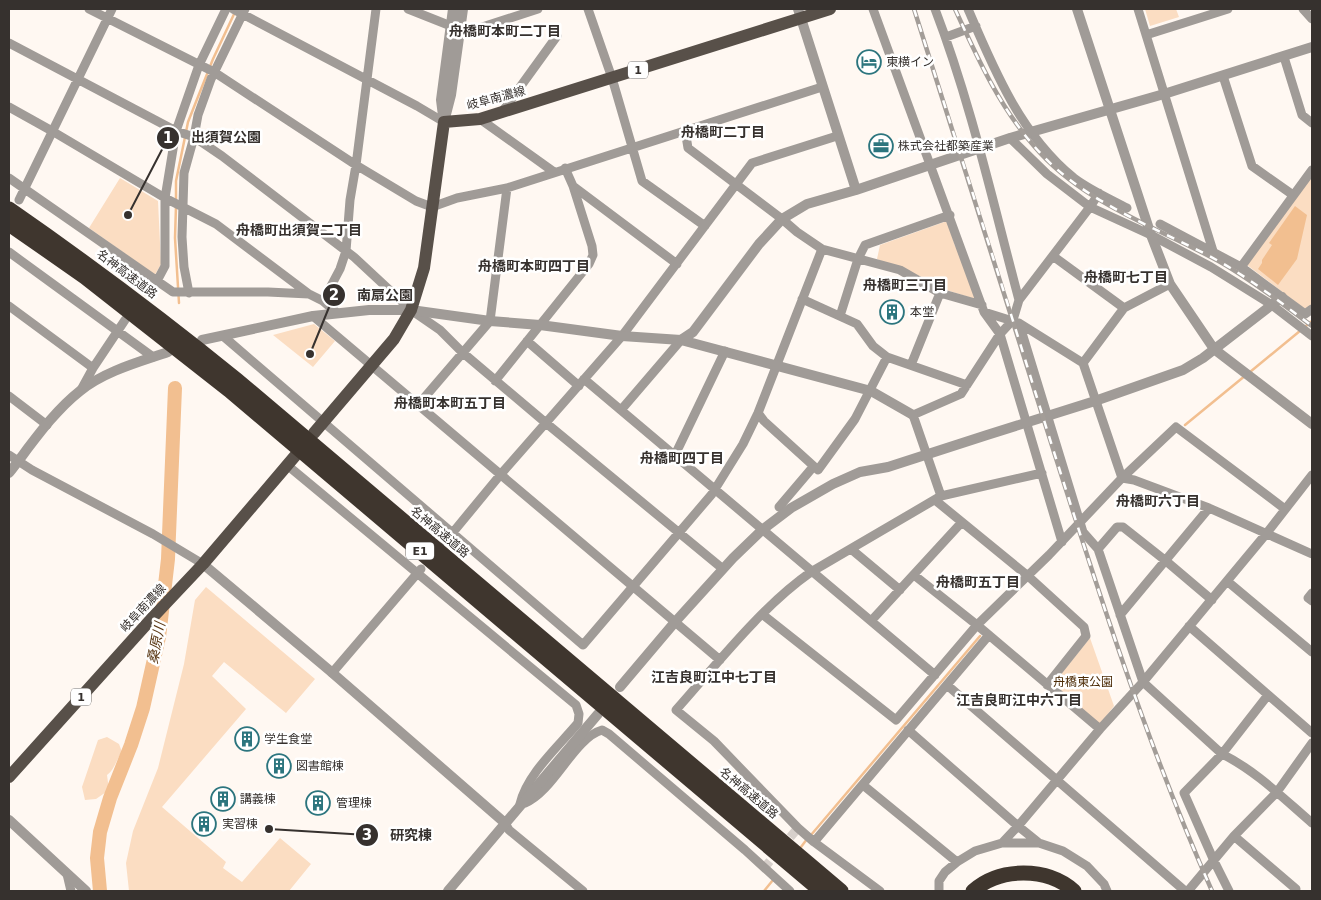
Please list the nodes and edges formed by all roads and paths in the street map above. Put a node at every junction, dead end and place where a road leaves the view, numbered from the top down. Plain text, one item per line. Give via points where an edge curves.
1 (89, 9) edge
2 (112, 9) edge
3 (226, 9) edge
4 (376, 9) edge
5 (408, 9) edge
6 (453, 9) edge
7 (463, 9) edge
8 (538, 9) edge
9 (588, 9) edge
10 (830, 9) edge
11 (874, 9) edge
12 (935, 9) edge
13 (968, 9) edge
14 (1077, 9) edge
15 (1138, 9) edge
16 (1228, 9) edge
17 (1304, 9) edge
18 (240, 11) edge
19 (800, 14) edge
20 (107, 18) junction
21 (1312, 19) edge
22 (976, 26) junction
23 (456, 28) junction
24 (1146, 35) junction
25 (557, 36) dead end
26 (946, 37) junction
27 (9, 43) edge
28 (1312, 47) edge
29 (1284, 57) junction
30 (207, 69) junction
31 (1223, 76) junction
32 (612, 78) junction
33 (78, 80) junction
34 (367, 80) junction
35 (822, 87) junction
36 (1164, 94) junction
37 (9, 107) edge
38 (1109, 110) junction
39 (502, 112) junction
40 (480, 119) junction
41 (444, 122) junction
42 (1312, 123) edge
43 (685, 130) junction
44 (52, 131) junction
45 (1032, 132) junction
46 (185, 134) junction
47 (837, 136) junction
48 (1010, 138) junction
49 (632, 147) junction
50 (979, 148) junction
51 (356, 165) junction
52 (931, 165) junction
53 (565, 168) junction
54 (1312, 170) edge
55 (554, 172) junction
56 (9, 178) edge
57 (736, 183) junction
58 (573, 186) junction
59 (25, 188) junction
60 (507, 188) junction
61 (856, 190) junction
62 (1099, 193) junction
63 (1293, 195) junction
64 (174, 202) junction
65 (14, 204) edge
66 (1090, 207) junction
67 (432, 208) junction
68 (1127, 208) dead end
69 (950, 216) junction
70 (782, 219) junction
71 (9, 224) edge
72 (1160, 224) dead end
73 (705, 226) junction
74 (1151, 235) junction
75 (822, 249) junction
76 (346, 251) junction
77 (1213, 251) junction
78 (9, 252) edge
79 (1053, 256) junction
80 (858, 259) junction
81 (677, 264) junction
82 (1241, 267) junction
83 (157, 281) junction
84 (1170, 284) junction
85 (188, 293) junction
86 (940, 293) junction
87 (309, 294) junction
88 (1282, 296) junction
89 (802, 299) junction
90 (1019, 300) junction
91 (322, 301) junction
92 (1272, 305) junction
93 (9, 306) edge
94 (1124, 308) junction
95 (1312, 308) edge
96 (983, 309) junction
97 (411, 310) junction
98 (336, 313) junction
99 (313, 316) junction
100 (840, 316) junction
101 (125, 320) dead end
102 (490, 321) junction
103 (1016, 321) junction
104 (540, 325) junction
105 (118, 331) junction
106 (1000, 334) junction
107 (223, 336) junction
108 (622, 336) junction
109 (1312, 336) edge
110 (202, 340) dead end
111 (681, 340) junction
112 (527, 342) junction
113 (1214, 349) junction
114 (725, 351) junction
115 (168, 352) dead end
116 (462, 352) junction
117 (154, 357) junction
118 (887, 357) junction
119 (1083, 363) junction
120 (372, 365) junction
121 (911, 365) junction
122 (775, 366) junction
123 (93, 368) junction
124 (495, 380) junction
125 (582, 383) junction
126 (967, 385) junction
127 (81, 390) junction
128 (871, 391) junction
129 (9, 396) edge
130 (1095, 401) junction
131 (418, 405) junction
132 (621, 410) junction
133 (758, 413) junction
134 (913, 415) junction
135 (1047, 415) junction
136 (1027, 422) junction
137 (323, 423) junction
138 (546, 423) junction
139 (1312, 424) edge
140 (47, 425) junction
141 (314, 433) dead end
142 (928, 453) junction
143 (9, 455) edge
144 (675, 455) junction
145 (291, 460) joint
146 (18, 462) junction
147 (813, 467) junction
148 (9, 473) edge
149 (1042, 473) junction
150 (501, 474) junction
151 (1312, 475) edge
152 (1122, 478) junction
153 (1309, 486) edge
154 (715, 489) junction
155 (938, 498) junction
156 (779, 507) dead end
157 (1209, 508) junction
158 (1286, 509) junction
159 (962, 522) junction
160 (1080, 522) junction
161 (762, 530) junction
162 (451, 532) junction
163 (679, 534) junction
164 (1266, 534) junction
165 (445, 542) dead end
166 (1062, 542) junction
167 (851, 549) junction
168 (1098, 549) junction
169 (1312, 554) edge
170 (1166, 561) junction
171 (203, 564) junction
172 (723, 569) junction
173 (419, 571) junction
174 (811, 572) junction
175 (914, 574) junction
176 (1028, 576) junction
177 (1227, 582) junction
178 (632, 588) junction
179 (900, 590) junction
180 (1312, 593) edge
181 (1212, 600) junction
182 (1312, 601) edge
183 (762, 614) junction
184 (1120, 615) junction
185 (674, 622) junction
186 (871, 622) junction
187 (978, 625) junction
188 (1189, 626) junction
189 (989, 635) junction
190 (1312, 652) edge
191 (720, 660) junction
192 (332, 673) junction
193 (937, 674) junction
194 (1143, 682) junction
195 (947, 683) junction
196 (1047, 685) junction
197 (620, 687) dead end
198 (1268, 695) junction
199 (598, 714) dead end
200 (1100, 728) junction
201 (908, 730) junction
202 (1312, 733) edge
203 (1312, 743) edge
204 (1222, 754) junction
205 (9, 777) edge
206 (1057, 779) junction
207 (863, 785) junction
208 (1277, 792) junction
209 (520, 804) junction
210 (9, 820) edge
211 (505, 822) junction
212 (1312, 823) edge
213 (1018, 826) junction
214 (1234, 836) junction
215 (811, 839) junction
216 (1002, 843) junction
217 (1039, 843) junction
218 (787, 845) junction
219 (1214, 861) junction
220 (957, 862) junction
221 (788, 863) junction
222 (67, 874) junction
223 (85, 890) edge
224 (71, 891) edge
225 (448, 891) edge
226 (583, 891) edge
227 (790, 891) edge
228 (811, 891) edge
229 (820, 891) edge
230 (841, 891) edge
231 (848, 891) edge
232 (880, 891) edge
233 (939, 891) edge
234 (973, 891) edge
235 (991, 891) edge
236 (1058, 891) edge
237 (1074, 891) edge
238 (1107, 891) edge
239 (1187, 891) edge
240 (1229, 891) edge
241 (1294, 891) edge

1 - 20 street
2 - 20 street
3 - 30 street
4 - 34 street
5 - 23 street
6 - 23 street
7 - 23 street
8 - 23 street via 476,29
9 - 32 street
10 - 19 main road, 岐阜南濃線 / 1
11 - 52 street
12 - 26 street
13 - 22 street
14 - 38 street
15 - 24 street
16 - 24 street
17 - 21 street
18 - 30 street
18 - 34 street
19 - 32 main road, 岐阜南濃線 / 1
19 - 35 street
20 - 30 street
20 - 33 street
22 - 26 street
22 - 45 street via 1012,102
23 - 41 street via 441,100
24 - 36 street
25 - 39 street
26 - 50 street
27 - 33 street
28 - 29 street
29 - 31 street
29 - 42 street via 1302,115
30 - 46 street
30 - 46 street via 198,114
30 - 51 street
31 - 36 street
31 - 63 street via 1252,166
32 - 39 main road, 岐阜南濃線 / 1
32 - 49 street
33 - 44 street
33 - 46 street
34 - 41 street
34 - 51 street
35 - 43 street
35 - 47 street
36 - 38 street
36 - 77 street
37 - 44 street
38 - 45 street
38 - 74 street
39 - 40 main road, 岐阜南濃線 / 1
40 - 41 main road, 岐阜南濃線 / 1
40 - 55 street
41 - 67 main road
43 - 49 street
43 - 57 street via 688,148
44 - 59 street
44 - 64 street
45 - 48 street
45 - 62 street via 1075,178
46 - 64 street
46 - 64 street via 184,173
46 - 76 street via 273,194
47 - 57 street via 752,163
47 - 61 street
48 - 50 street
48 - 66 street via 1047,174
49 - 53 street
49 - 73 street via 642,181
50 - 52 street
50 - 90 street
51 - 67 street
51 - 76 street
52 - 61 street
52 - 69 street
53 - 55 street
53 - 58 street
54 - 63 street
55 - 60 street
56 - 59 street
57 - 70 street
57 - 73 street
58 - 81 street
58 - 104 street via 593,255
59 - 65 street
59 - 83 street
60 - 67 street via 458,198
60 - 102 street
61 - 70 street via 807,204
62 - 66 street
62 - 68 street
63 - 82 street
64 - 83 street via 165,266
64 - 85 street via 182,237
64 - 87 street via 216,224
65 - 218 highway, 名神高速道路 / E1 via 237,380
66 - 74 street
66 - 79 street
67 - 97 main road via 424,268
69 - 80 street via 865,245
69 - 96 street
70 - 75 street
70 - 111 street via 693,332
71 - 221 highway, E1 via 85,277 229,390
72 - 77 street
73 - 81 street
74 - 84 street
74 - 92 street
75 - 80 street
75 - 89 street
76 - 91 street
76 - 97 street
77 - 82 street
78 - 105 street
79 - 90 street
79 - 94 street
80 - 86 street via 900,270
80 - 100 street
81 - 108 street
82 - 88 street
83 - 85 street via 173,292
84 - 94 street
84 - 113 street
85 - 87 street
86 - 96 street
86 - 121 street
87 - 91 street
88 - 92 street
88 - 95 street via 1305,314
89 - 100 street
89 - 122 street
90 - 103 street
91 - 98 street
92 - 109 street
92 - 113 street
93 - 123 street
94 - 119 street
96 - 103 street
96 - 106 street
97 - 98 street
97 - 102 street
97 - 116 street via 440,330
97 - 120 main road via 394,339
98 - 99 street
99 - 107 street
99 - 120 street
100 - 118 street via 857,324 873,346
101 - 105 street
102 - 104 street
102 - 116 street
103 - 106 street
103 - 119 street
103 - 135 street
104 - 108 street
104 - 112 street
105 - 117 street
105 - 123 street
106 - 126 street
106 - 136 street
107 - 110 street
107 - 137 street
108 - 111 street
108 - 125 street
111 - 114 street
111 - 132 street
112 - 124 street
112 - 125 street
113 - 130 street via 1183,370
113 - 139 street
114 - 122 street
114 - 144 street
115 - 117 street
116 - 124 street
116 - 131 street
117 - 127 street via 106,375
118 - 121 street
118 - 128 street
119 - 130 street
120 - 131 street
120 - 137 main road
121 - 126 street
122 - 128 street
122 - 133 street
123 - 127 street
124 - 138 street
125 - 132 street
125 - 138 street
126 - 134 street via 961,394
127 - 140 street
128 - 134 street
128 - 147 street via 818,470
129 - 140 street
130 - 135 street
130 - 152 street
131 - 150 street
132 - 144 street
133 - 147 street
133 - 154 street
134 - 142 street
135 - 136 street
135 - 160 street
136 - 142 street
136 - 149 street
137 - 141 main road
137 - 162 street
138 - 150 street
138 - 163 street
140 - 146 street
142 - 155 street
142 - 161 street via 888,467 860,472 833,484 791,508
143 - 146 street
144 - 154 street
145 - 171 main road, 岐阜南濃線 / 1
145 - 173 street
146 - 148 street
146 - 171 street
147 - 156 street
149 - 155 street
149 - 166 street
150 - 162 street
150 - 178 street
151 - 153 street
152 - 157 street
152 - 158 street via 1176,427
152 - 160 street
153 - 158 street
154 - 161 street
154 - 163 street
155 - 159 street
155 - 167 street
157 - 164 street
157 - 170 street
158 - 164 street
159 - 175 street
159 - 176 street
160 - 166 street
160 - 168 street
161 - 172 street
161 - 174 street
162 - 165 street
162 - 178 street via 583,645
163 - 172 street
163 - 178 street
164 - 169 street
164 - 177 street
166 - 176 street
167 - 174 street
167 - 179 street
168 - 170 street via 1117,527 1123,527
168 - 184 street
170 - 181 street
170 - 184 street
171 - 192 street
171 - 205 main road, 岐阜南濃線 / 1
172 - 185 street
173 - 192 street
173 - 209 street via 576,706 578,723 529,781
174 - 183 street
174 - 186 street
175 - 179 street
175 - 187 street
176 - 187 street
176 - 196 street via 1084,627 1086,636
177 - 181 street
177 - 190 street
178 - 185 street
179 - 186 street
180 - 182 street via 1308,598
181 - 188 street
183 - 191 street
183 - 193 street via 896,720
184 - 194 street
185 - 191 street
185 - 197 street
186 - 193 street
187 - 189 street
187 - 193 street
188 - 194 street
188 - 198 street
189 - 195 street
189 - 196 street
191 - 215 street via 676,710 714,741
192 - 211 street
193 - 195 street
194 - 200 street
194 - 204 street
195 - 201 street
195 - 206 street
196 - 200 street
198 - 202 street
198 - 204 street
199 - 209 street
200 - 206 street
201 - 207 street
201 - 213 street
203 - 208 street
204 - 208 street
204 - 219 street via 1184,793
206 - 213 street
206 - 239 street
207 - 215 street
207 - 220 street
208 - 212 street
208 - 214 street
209 - 211 street
209 - 227 street via 541,792 590,736 602,730
210 - 222 street
211 - 225 street
211 - 226 street via 509,830
213 - 216 street
213 - 217 street
214 - 219 street
214 - 241 street via 1296,889
215 - 232 street
216 - 217 street
216 - 220 street via 975,851
217 - 238 street via 1063,851 1087,866
218 - 230 highway, 名神高速道路 / E1
218 - 231 highway
219 - 239 street
219 - 240 street
220 - 233 street via 939,881
221 - 228 highway
221 - 229 highway, E1
222 - 223 street
222 - 224 street
234 - 237 highway via 1004,875 1024,873 1042,874
235 - 236 highway via 1021,881

